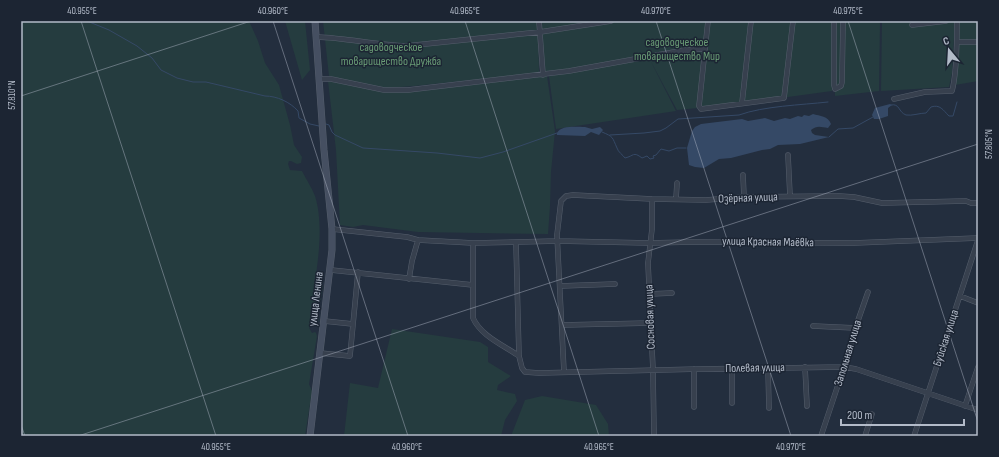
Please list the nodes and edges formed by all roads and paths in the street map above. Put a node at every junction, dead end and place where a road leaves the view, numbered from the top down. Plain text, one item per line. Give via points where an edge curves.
1 (315, 21) edge
2 (539, 21) edge
3 (611, 21) edge
4 (708, 21) edge
5 (751, 21) edge
6 (793, 21) edge
7 (834, 21) edge
8 (843, 21) edge
9 (946, 21) edge
10 (957, 21) edge
11 (912, 25) dead end
12 (540, 32) junction
13 (317, 37) junction
14 (957, 42) junction
15 (978, 42) edge
16 (704, 49) junction
17 (543, 75) junction
18 (320, 79) junction
19 (894, 99) dead end
20 (742, 103) junction
21 (788, 155) dead end
22 (743, 175) dead end
23 (677, 183) dead end
24 (790, 196) junction
25 (744, 197) junction
26 (652, 199) junction
27 (676, 199) junction
28 (978, 202) edge
29 (332, 229) junction
30 (978, 239) edge
31 (418, 240) junction
32 (558, 242) junction
33 (473, 243) junction
34 (516, 243) junction
35 (650, 244) junction
36 (330, 270) junction
37 (358, 272) junction
38 (409, 279) junction
39 (614, 284) dead end
40 (473, 285) junction
41 (560, 286) junction
42 (868, 292) dead end
43 (672, 293) dead end
44 (650, 294) junction
45 (960, 296) junction
46 (978, 303) edge
47 (324, 321) junction
48 (651, 323) junction
49 (353, 324) junction
50 (562, 325) junction
51 (813, 326) dead end
52 (856, 328) junction
53 (320, 353) junction
54 (519, 356) junction
55 (805, 367) junction
56 (844, 367) junction
57 (978, 367) edge
58 (768, 368) junction
59 (694, 369) junction
60 (732, 369) junction
61 (653, 370) junction
62 (564, 372) junction
63 (928, 393) junction
64 (732, 403) dead end
65 (807, 406) dead end
66 (965, 406) junction
67 (694, 407) dead end
68 (769, 408) dead end
69 (978, 410) edge
70 (872, 414) dead end
71 (310, 436) edge
72 (654, 436) edge
73 (821, 436) edge
74 (865, 436) edge
75 (914, 436) edge

1 - 13 main road, улица Ленина
2 - 12 street
3 - 12 street
4 - 16 street
5 - 20 street
6 - 20 street via 784,98
7 - 8 street via 835,89 841,86 842,82
9 - 11 street
10 - 14 street
12 - 13 street via 406,46
12 - 17 street
13 - 18 main road, улица Ленина
14 - 15 street
14 - 19 street via 952,91 925,92
16 - 17 street via 685,50
16 - 20 street via 700,108
17 - 18 street via 392,90
18 - 29 main road, улица Ленина
21 - 24 street
22 - 25 street
23 - 27 street
24 - 25 street, Озёрная улица
24 - 28 street, Озёрная улица via 854,197 882,203
25 - 27 street, Озёрная улица
26 - 27 street, Озёрная улица
26 - 32 street, Озёрная улица via 566,196 560,206
26 - 35 street, Сосновая улица
29 - 31 street, улица Красная Маёвка
29 - 36 main road, улица Ленина
30 - 35 street, улица Красная Маёвка via 854,243
30 - 45 street, Буйская улица
31 - 33 street, улица Красная Маёвка
31 - 38 street
32 - 34 street, улица Красная Маёвка
32 - 35 street, улица Красная Маёвка
32 - 41 street
33 - 34 street, улица Красная Маёвка
33 - 40 street
34 - 54 street
35 - 44 street, Сосновая улица
36 - 37 street
36 - 47 main road, улица Ленина
37 - 38 street
37 - 49 street
38 - 40 street
39 - 41 street
40 - 54 street via 473,318 476,323 488,336
41 - 50 street
42 - 52 street, Запольная улица
43 - 44 street
44 - 48 street, Сосновая улица
45 - 46 street
45 - 63 street, Буйская улица
47 - 49 street
47 - 53 main road, улица Ленина
48 - 50 street
48 - 61 street, Сосновая улица
49 - 53 street via 350,356
50 - 62 street
51 - 52 street
52 - 56 street, Запольная улица
53 - 71 main road, улица Ленина
54 - 62 street, Полевая улица via 522,368 526,372
55 - 56 street, Полевая улица
55 - 58 street, Полевая улица
55 - 65 street
56 - 63 street, Полевая улица via 856,368
56 - 73 street, Запольная улица
57 - 66 street
58 - 60 street, Полевая улица
58 - 68 street
59 - 60 street, Полевая улица
59 - 61 street, Полевая улица
59 - 67 street
60 - 64 street
61 - 62 street, Полевая улица
61 - 72 street, Сосновая улица
63 - 66 street, Полевая улица
63 - 75 street, Буйская улица
66 - 69 street, Полевая улица
70 - 74 street

